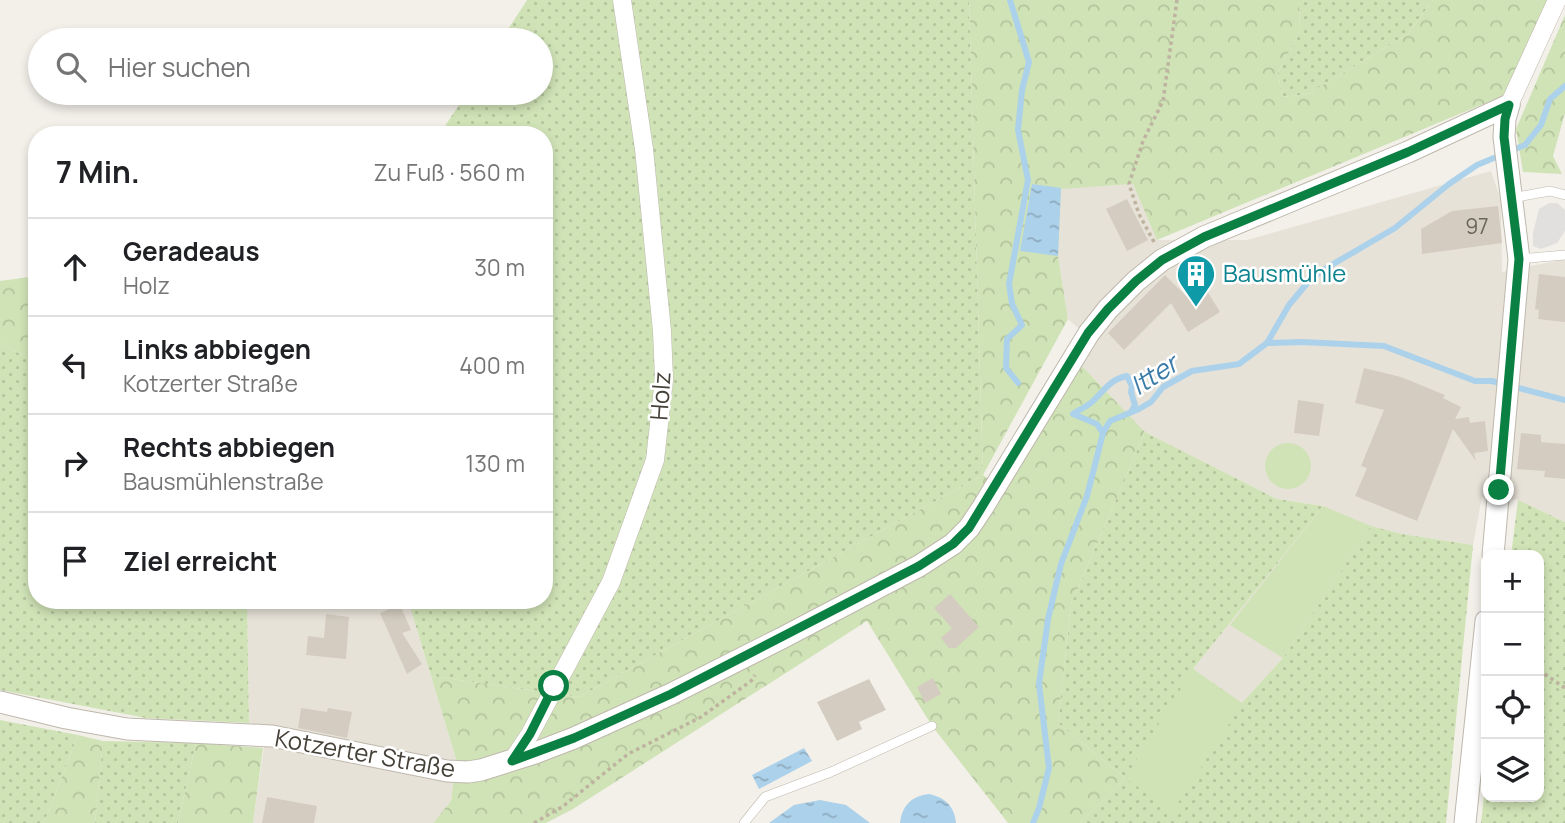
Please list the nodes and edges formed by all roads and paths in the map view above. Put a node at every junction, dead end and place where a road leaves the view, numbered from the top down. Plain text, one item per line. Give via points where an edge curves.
1 (622, 0) edge
2 (1177, 0) edge
3 (1558, 0) edge
4 (1509, 105) junction
5 (1565, 195) edge
6 (1512, 198) junction
7 (1564, 255) edge
8 (1519, 259) junction
9 (1162, 260) junction
10 (1493, 550) edge
11 (1481, 669) edge
12 (757, 673) dead end
13 (1544, 673) edge
14 (1565, 688) edge
15 (0, 702) edge
16 (932, 726) dead end
17 (512, 761) junction
18 (534, 823) edge
19 (744, 823) edge
20 (1465, 823) edge

1 - 17 street, Holz via 644,149 662,331 664,379 655,460 611,582
2 - 9 path via 1163,101 1129,184
3 - 4 street
4 - 6 street via 1504,137
4 - 9 street, Kotzerter Straße via 1243,219
5 - 6 lane via 1550,191
6 - 8 street
7 - 8 lane
8 - 10 street
9 - 17 street, Kotzerter Straße via 1126,290 1088,333 983,507 953,544 704,677 574,738
11 - 20 street
12 - 18 path via 701,718 628,754 562,807
13 - 14 path
15 - 17 street, Kotzerter Straße via 127,729 272,736 458,772
16 - 19 lane via 765,797

